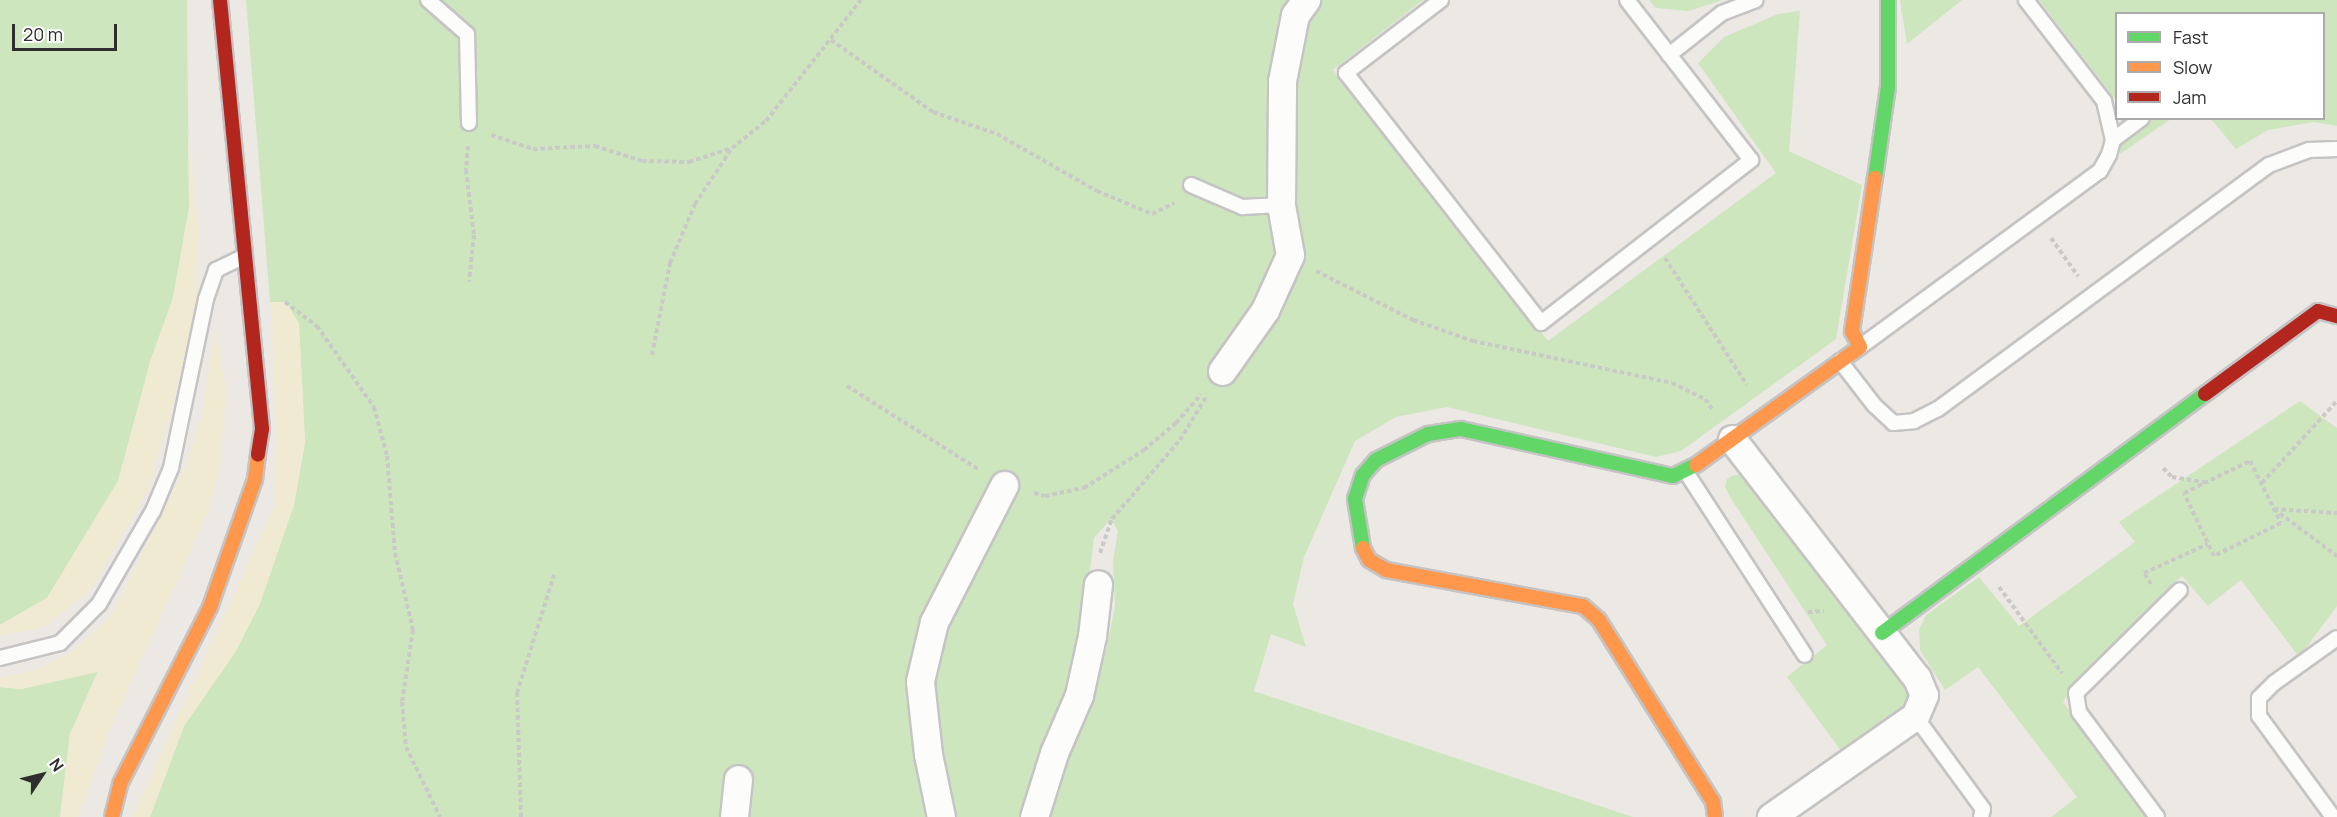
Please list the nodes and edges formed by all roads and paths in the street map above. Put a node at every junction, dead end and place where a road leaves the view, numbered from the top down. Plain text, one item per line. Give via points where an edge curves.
1 (220, 0) edge
2 (428, 0) edge
3 (861, 0) edge
4 (1306, 0) edge
5 (1440, 0) edge
6 (1627, 0) edge
7 (1755, 0) edge
8 (2026, 0) edge
9 (1883, 1) edge
10 (831, 40) junction
11 (1669, 55) junction
12 (2139, 120) edge
13 (469, 123) junction
14 (2113, 140) junction
15 (732, 148) junction
16 (2337, 149) edge
17 (1191, 185) joint
18 (1281, 205) junction
19 (2037, 218) junction
20 (1652, 237) junction
21 (1290, 255) junction
22 (245, 256) junction
23 (469, 282) dead end
24 (2092, 296) junction
25 (249, 298) junction
26 (2337, 316) edge
27 (1860, 347) junction
28 (652, 355) dead end
29 (1840, 361) junction
30 (1222, 371) junction
31 (847, 386) dead end
32 (2337, 401) edge
33 (1766, 414) junction
34 (1732, 439) junction
35 (2137, 445) junction
36 (1686, 472) junction
37 (2206, 483) junction
38 (2262, 483) junction
39 (1004, 485) junction
40 (2274, 509) junction
41 (2337, 513) edge
42 (2337, 556) edge
43 (1979, 560) junction
44 (554, 575) dead end
45 (1098, 584) joint
46 (2180, 590) dead end
47 (1864, 609) junction
48 (1778, 614) junction
49 (1882, 633) junction
50 (2337, 638) edge
51 (1805, 655) dead end
52 (0, 658) edge
53 (2076, 693) junction
54 (1915, 716) junction
55 (738, 779) dead end
56 (112, 817) edge
57 (440, 817) edge
58 (520, 817) edge
59 (734, 817) edge
60 (941, 817) edge
61 (1034, 817) edge
62 (1715, 817) edge
63 (1771, 817) edge
64 (1981, 817) edge
65 (2157, 817) edge
66 (2332, 817) edge

1 - 22 street
2 - 13 lane via 467,34
3 - 10 path
4 - 18 street via 1295,15 1282,81
5 - 20 lane via 1346,73 1541,323
6 - 11 lane
7 - 11 lane via 1722,13
8 - 14 lane via 2104,101
9 - 27 street via 1888,87 1852,331
10 - 15 path via 766,122
10 - 17 path via 933,112 997,134 1097,191 1152,214 1171,207
11 - 20 lane via 1751,160
12 - 14 lane
13 - 15 path via 502,141 533,149 595,146 642,161 689,162
13 - 23 path via 466,170 474,235
14 - 19 lane via 2100,171
15 - 28 path via 695,204 670,263
16 - 24 lane via 2309,150 2269,165
17 - 18 lane via 1242,207
18 - 21 street
19 - 24 path
19 - 27 lane
20 - 33 path
21 - 30 street via 1265,310
21 - 34 path via 1343,288 1413,320 1473,340 1672,383 1705,399
22 - 25 street
22 - 52 lane via 216,270 206,299 171,468 153,511 99,604 60,643
24 - 29 lane via 1938,409 1914,421 1893,423
25 - 56 street via 262,429 255,479 210,607 120,784
25 - 57 path via 286,302 317,326 374,407 387,456 395,553 413,630 402,702 406,747
26 - 35 street via 2318,311
27 - 29 street
29 - 33 street
30 - 39 path via 1176,423 1144,450 1084,488 1045,496
30 - 45 path via 1180,440 1112,519 1101,550
31 - 39 path
32 - 38 path
33 - 34 street
34 - 36 street
34 - 47 street
35 - 37 path via 2172,477
35 - 43 street
36 - 48 lane
36 - 62 street via 1658,474 1461,429 1428,434 1376,460 1363,475 1355,499 1356,523 1369,560 1386,570 1583,606 1599,620 1618,650 1713,802
37 - 38 path via 2250,461
37 - 40 path via 2184,494 2214,556 2281,523
38 - 40 path
39 - 60 street via 934,622 920,681 928,754
40 - 41 path
40 - 42 path
43 - 49 street
43 - 53 path
44 - 58 path via 517,693
45 - 61 street via 1079,695 1054,753
46 - 53 lane
47 - 48 path
47 - 49 street
48 - 51 lane
49 - 54 street via 1917,678 1924,695
50 - 66 lane via 2259,698 2259,716
53 - 65 lane via 2079,712
54 - 63 street
54 - 64 lane via 1983,809
55 - 59 street

